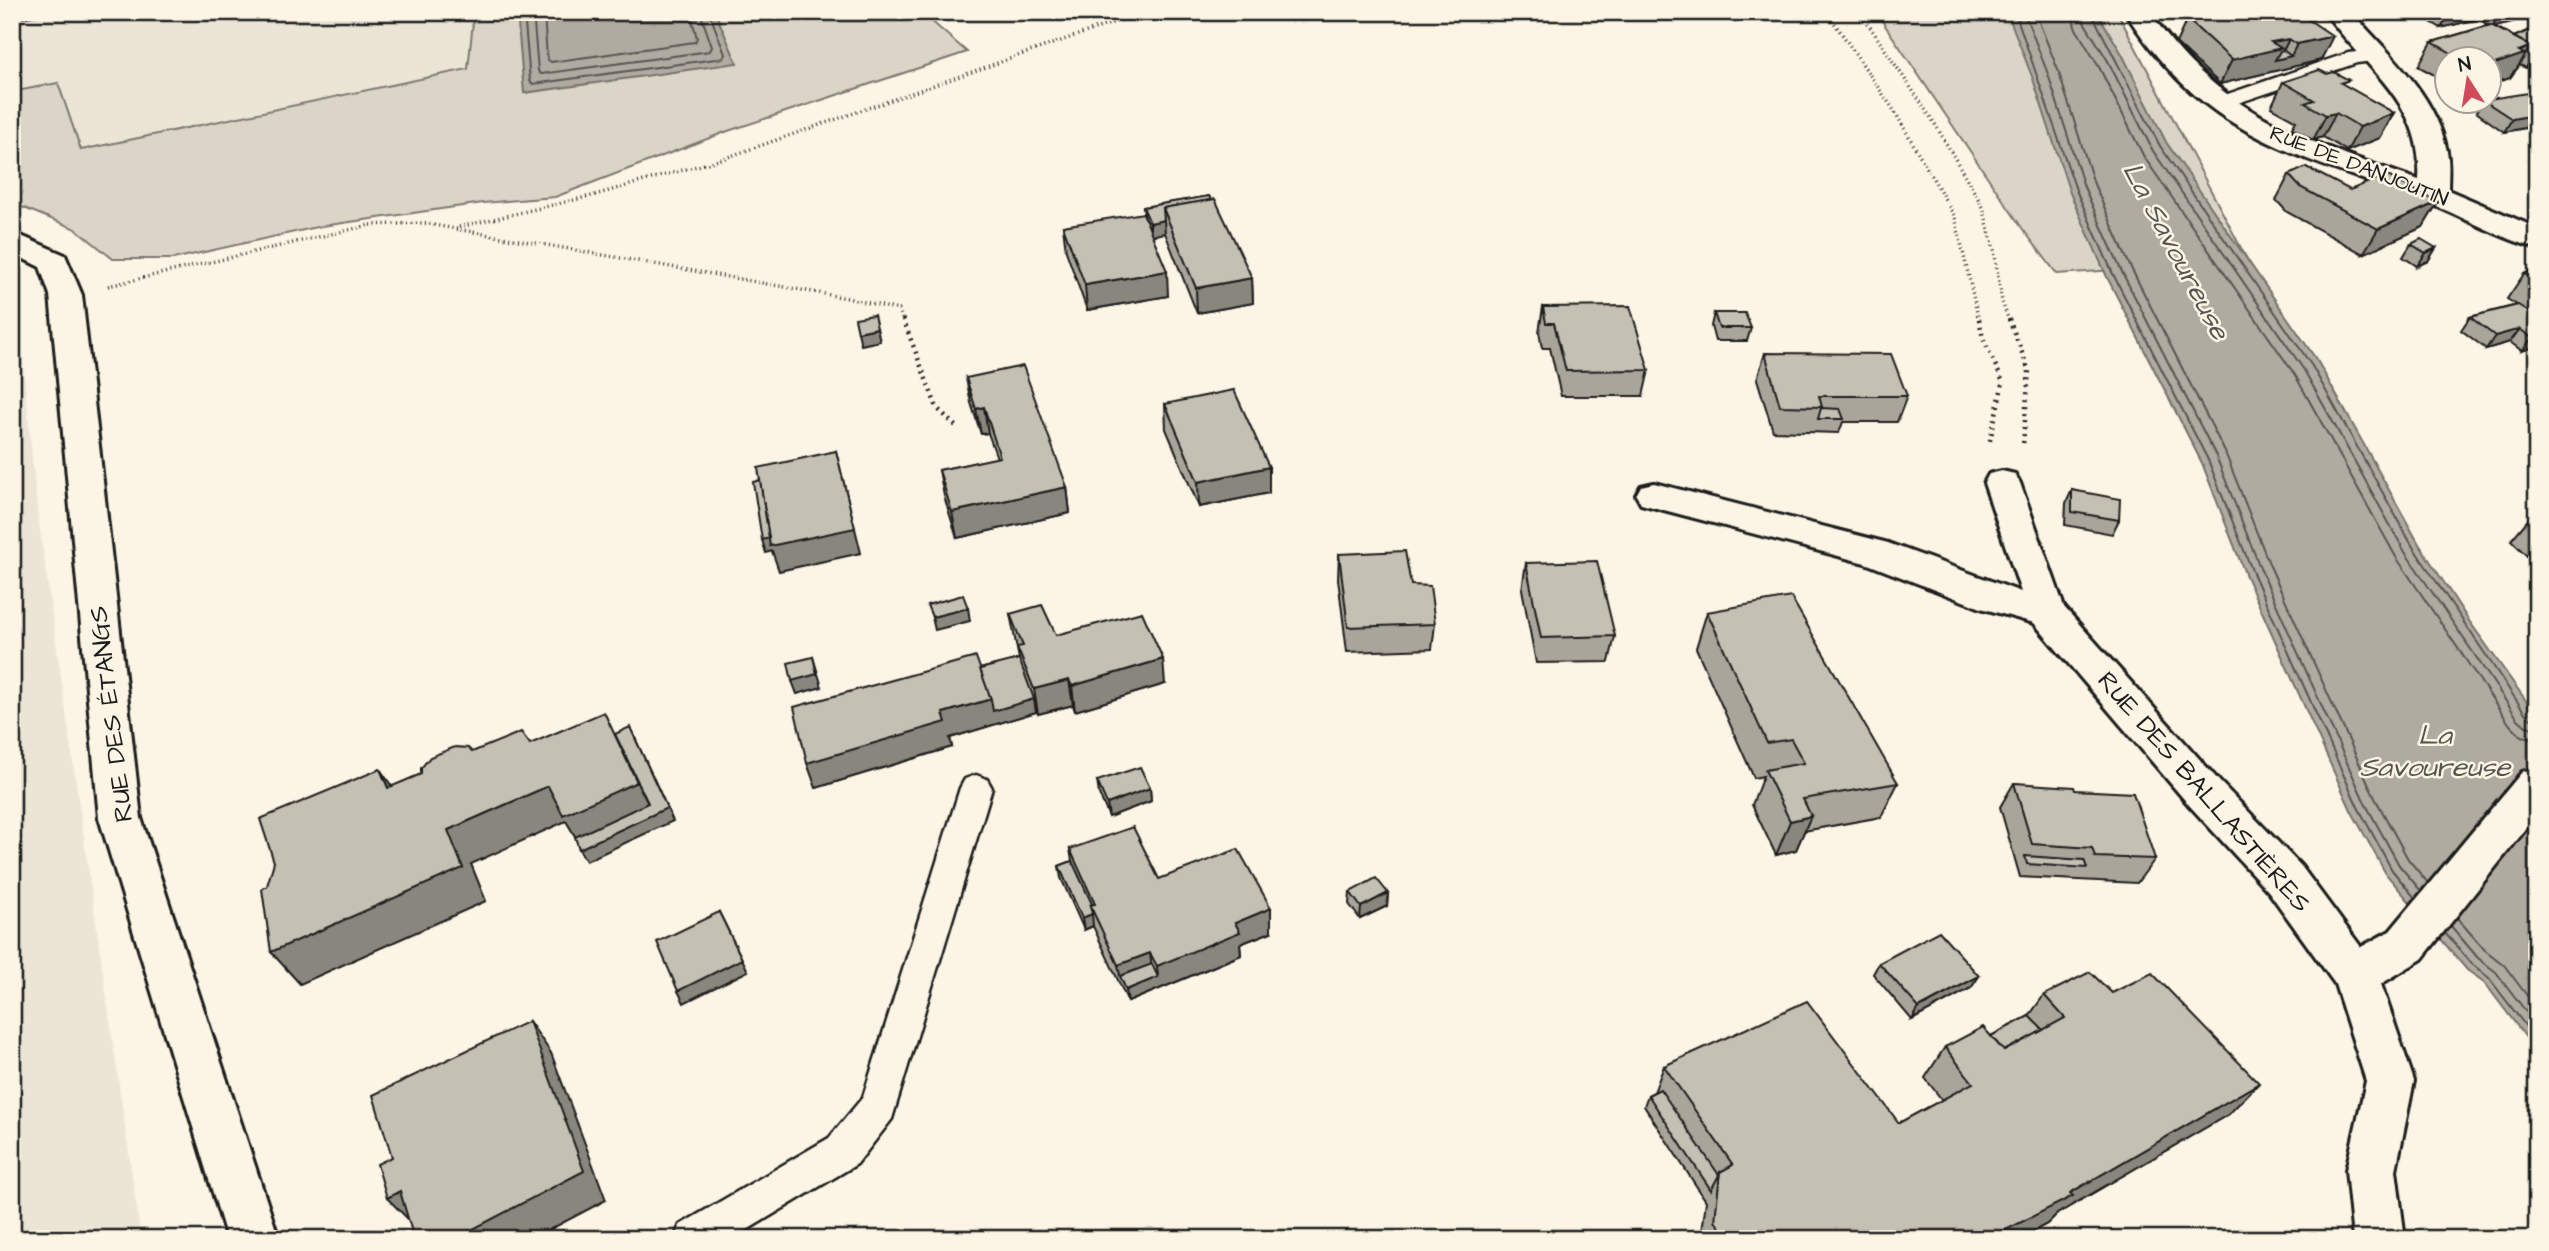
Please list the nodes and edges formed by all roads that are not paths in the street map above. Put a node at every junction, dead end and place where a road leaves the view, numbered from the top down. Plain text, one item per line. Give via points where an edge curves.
1 (2137, 12) edge
2 (2337, 12) edge
3 (2374, 56) junction
4 (2223, 102) junction
5 (2433, 194) junction
6 (2537, 239) edge
7 (12, 241) edge
8 (2002, 483) road end
9 (1654, 495) dead end
10 (2048, 613) junction
11 (2537, 784) edge
12 (976, 788) dead end
13 (2355, 975) junction
14 (253, 1239) edge
15 (694, 1239) edge
16 (2379, 1239) edge

1 - 4 street, RUE DE DANJOUTIN via 2151,35 2197,85
2 - 3 street
3 - 4 lane via 2356,57
3 - 5 street via 2426,125 2435,166
4 - 5 street, RUE DE DANJOUTIN via 2264,131
5 - 6 street, RUE DE DANJOUTIN
7 - 14 street, RUE DES ÉTANGS via 54,262 66,295 120,818
8 - 10 street, RUE DES BALLASTIÈRES
9 - 10 street via 1875,552 1994,598
10 - 13 street, RUE DES BALLASTIÈRES via 2285,879
11 - 13 street via 2406,945
12 - 15 lane via 879,1106 843,1151
13 - 16 street, RUE DES BALLASTIÈRES via 2390,1081 2371,1170

